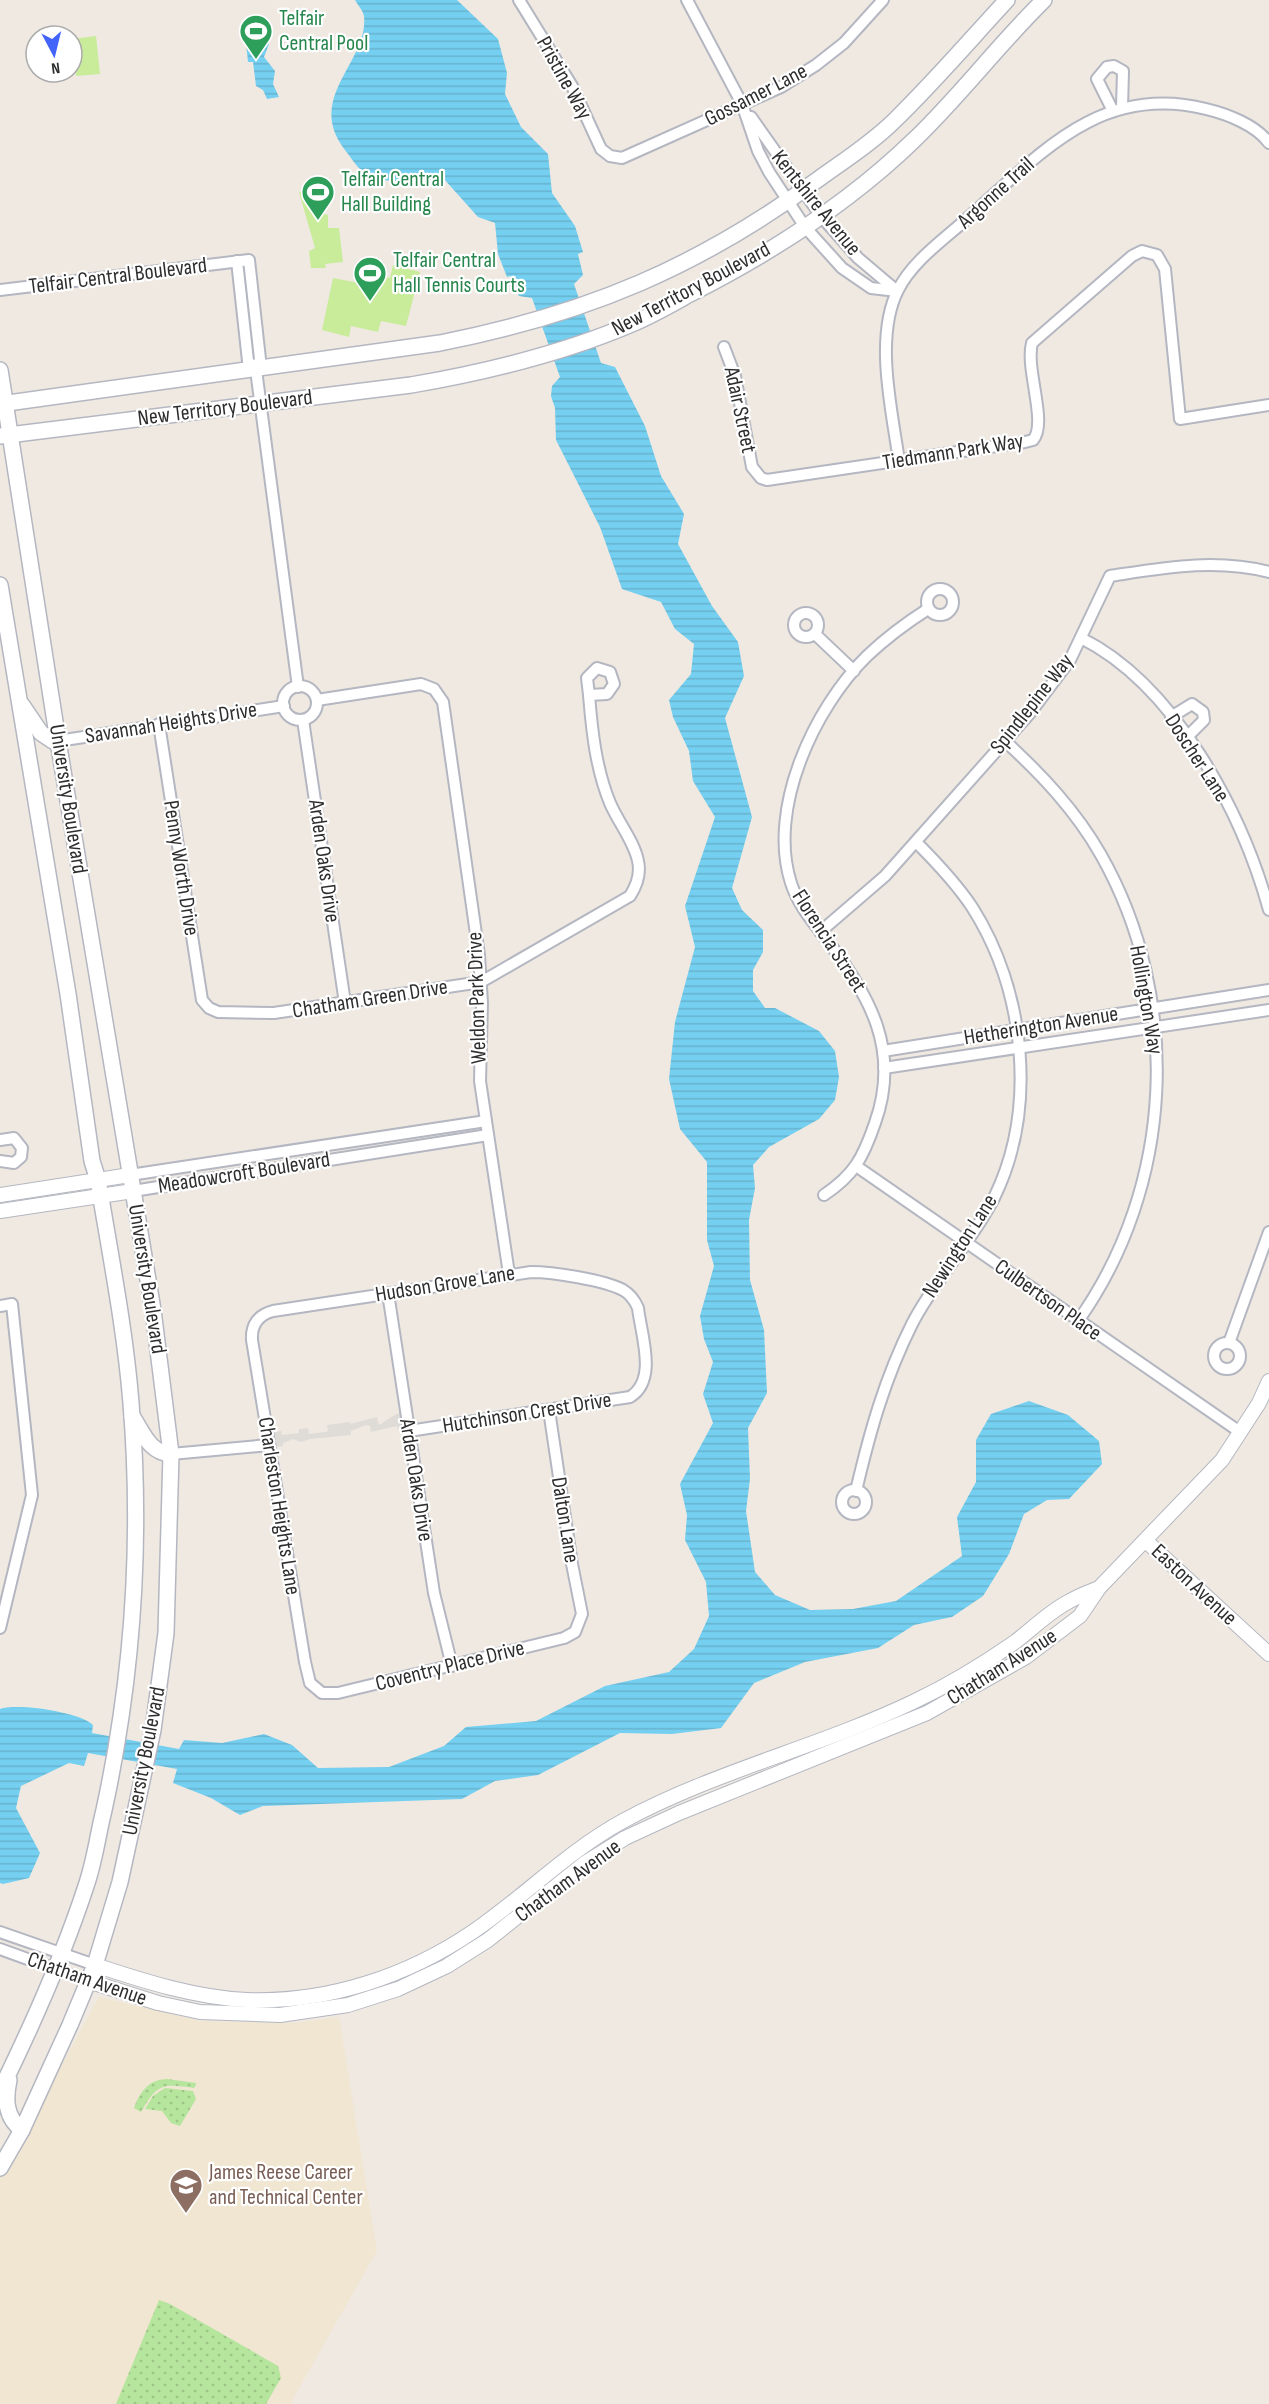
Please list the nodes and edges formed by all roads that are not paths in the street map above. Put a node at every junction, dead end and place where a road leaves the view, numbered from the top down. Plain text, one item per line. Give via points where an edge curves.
1 (519, 0) edge
2 (687, 0) edge
3 (883, 0) edge
4 (1007, 0) edge
5 (1044, 0) edge
6 (742, 104) junction
7 (1268, 138) edge
8 (610, 156) joint
9 (802, 191) junction
10 (789, 201) junction
11 (821, 216) junction
12 (805, 227) junction
13 (237, 261) junction
14 (0, 290) edge
15 (897, 291) junction
16 (254, 306) junction
17 (242, 307) junction
18 (724, 347) dead end
19 (256, 369) junction
20 (0, 370) edge
21 (3, 404) edge
22 (261, 404) junction
23 (1269, 405) edge
24 (5, 435) edge
25 (899, 461) junction
26 (756, 473) joint
27 (1269, 572) edge
28 (0, 585) edge
29 (928, 609) dead end
30 (815, 634) dead end
31 (1081, 638) junction
32 (854, 671) junction
33 (298, 687) junction
34 (589, 695) dead end
35 (19, 700) junction
36 (317, 700) junction
37 (284, 706) junction
38 (1171, 717) junction
39 (303, 720) junction
40 (159, 724) junction
41 (1187, 737) junction
42 (58, 741) junction
43 (1005, 741) junction
44 (916, 842) junction
45 (1269, 910) edge
46 (820, 932) junction
47 (481, 982) junction
48 (1269, 990) edge
49 (345, 1003) junction
50 (209, 1008) joint
51 (1152, 1009) junction
52 (1269, 1010) edge
53 (1155, 1027) junction
54 (1016, 1030) junction
55 (1018, 1048) junction
56 (883, 1051) junction
57 (884, 1068) junction
58 (486, 1121) junction
59 (488, 1135) junction
60 (0, 1140) edge
61 (0, 1161) edge
62 (856, 1166) junction
63 (130, 1175) junction
64 (98, 1180) junction
65 (133, 1191) junction
66 (0, 1195) edge
67 (824, 1195) dead end
68 (101, 1196) junction
69 (0, 1211) edge
70 (1269, 1232) edge
71 (966, 1243) junction
72 (509, 1274) junction
73 (388, 1293) junction
74 (0, 1306) edge
75 (259, 1318) joint
76 (1078, 1321) junction
77 (1229, 1343) dead end
78 (1269, 1381) edge
79 (641, 1388) joint
80 (549, 1410) junction
81 (132, 1416) junction
82 (409, 1431) junction
83 (1240, 1432) junction
84 (269, 1445) junction
85 (171, 1454) junction
86 (856, 1491) dead end
87 (1146, 1541) junction
88 (1099, 1588) junction
89 (0, 1628) edge
90 (577, 1628) joint
91 (1269, 1654) edge
92 (452, 1666) junction
93 (319, 1691) joint
94 (0, 1932) edge
95 (0, 1949) edge
96 (61, 1953) junction
97 (95, 1965) junction
98 (54, 1970) junction
99 (88, 1981) junction
100 (320, 1995) junction
101 (323, 2010) junction
102 (13, 2065) junction
103 (0, 2091) edge
104 (22, 2130) junction
105 (0, 2168) edge

1 - 8 street, Pristine Way via 572,86 601,149
2 - 6 street, Kentshire Avenue
3 - 6 street, Gossamer Lane via 844,43 816,65 781,87
4 - 9 main road, New Territory Boulevard via 894,121
5 - 11 main road, New Territory Boulevard via 914,141
6 - 8 street, Gossamer Lane via 627,158
6 - 9 street, Kentshire Avenue
6 - 10 street, Kentshire Avenue via 758,151
7 - 15 street, Argonne Trail via 1220,112 1192,105 1118,110 1090,119 1056,140 918,263
9 - 10 main road, New Territory Boulevard
9 - 11 street, Kentshire Avenue
10 - 12 street, Kentshire Avenue
10 - 19 main road, New Territory Boulevard via 696,258 586,305 499,331 440,343
11 - 12 main road, New Territory Boulevard
11 - 15 street, Kentshire Avenue via 858,258
12 - 15 street, Kentshire Avenue via 842,268 872,288
12 - 22 main road, New Territory Boulevard via 724,277 635,323 545,355 411,386
13 - 14 street, Telfair Central Boulevard
13 - 16 street, Telfair Central Boulevard via 249,260
13 - 17 street, Telfair Central Boulevard
15 - 25 street, Argonne Trail via 885,352
16 - 17 street
16 - 19 street, Telfair Central Boulevard via 260,359
17 - 19 street, Telfair Central Boulevard via 248,360
18 - 26 street, Adair Street via 735,376
19 - 21 main road, New Territory Boulevard
19 - 22 street, Telfair Central Boulevard
20 - 21 main road, University Boulevard
21 - 24 main road, University Boulevard
22 - 24 main road, New Territory Boulevard
22 - 33 street
23 - 25 street, Tiedmann Park Way via 1180,419 1165,269 1157,255 1142,251 1132,255 1032,343 1029,356 1039,429 1034,440
24 - 42 main road, University Boulevard
25 - 26 street, Tiedmann Park Way via 774,480 760,478
27 - 31 street, Spindlepine Way via 1221,564 1187,564 1110,576
28 - 35 main road, University Boulevard
29 - 32 street, Florencia Street via 892,633
30 - 32 street
31 - 38 street, Doscher Lane via 1137,676
31 - 43 street, Spindlepine Way via 1051,686
32 - 46 street, Florencia Street via 838,689 815,729 785,815 784,848 791,884 801,907
33 - 36 street via 311,690
33 - 37 street via 286,693
34 - 47 street, Chatham Green Drive via 602,782 635,852 639,876 623,902
35 - 42 main road via 41,733
35 - 64 main road, University Boulevard
36 - 39 street via 315,712
36 - 47 street, Weldon Park Drive via 421,684 434,690 444,706
37 - 39 street via 290,717
37 - 40 street, Savannah Heights Drive
38 - 41 street, Doscher Lane
38 - 41 street via 1192,704 1203,712 1204,720
39 - 49 street, Arden Oaks Drive
40 - 42 street, Savannah Heights Drive
40 - 50 street, Penny Worth Drive via 201,994
41 - 45 street, Doscher Lane via 1234,818
42 - 63 main road, University Boulevard
43 - 44 street, Spindlepine Way
43 - 51 street, Hollington Way via 1038,771 1101,855 1135,932
44 - 46 street, Spindlepine Way via 885,876
44 - 54 street, Newington Lane via 955,884 985,930 1006,978
46 - 56 street, Florencia Street via 862,990 875,1017
47 - 49 street, Chatham Green Drive
47 - 58 street, Weldon Park Drive via 479,1069
48 - 51 street, Hetherington Avenue
49 - 50 street, Chatham Green Drive via 267,1013 218,1012
51 - 53 street, Hollington Way
51 - 54 street, Hetherington Avenue
52 - 53 street, Hetherington Avenue
53 - 55 street, Hetherington Avenue
53 - 76 street, Hollington Way via 1154,1120 1138,1201 1113,1264
54 - 55 street, Newington Lane
54 - 56 street, Hetherington Avenue
55 - 57 street, Hetherington Avenue
55 - 71 street, Newington Lane via 1019,1103 1006,1164 995,1196
56 - 57 street, Florencia Street
57 - 62 street, Florencia Street via 878,1115
58 - 59 street, Weldon Park Drive
58 - 63 street, Meadowcroft Boulevard
59 - 65 street, Meadowcroft Boulevard
59 - 72 street, Weldon Park Drive
60 - 61 street via 14,1138 21,1144 22,1153 14,1163
62 - 67 street, Florencia Street via 845,1181
62 - 71 street, Culbertson Place
63 - 64 street, Meadowcroft Boulevard
63 - 65 main road, University Boulevard
64 - 66 street, Meadowcroft Boulevard
64 - 68 main road, University Boulevard
65 - 68 street, Meadowcroft Boulevard
65 - 85 main road, University Boulevard
68 - 69 street, Meadowcroft Boulevard
68 - 81 main road, University Boulevard
70 - 77 street
71 - 76 street, Culbertson Place
71 - 86 street, Newington Lane via 927,1296 897,1359 873,1419
72 - 73 street, Hudson Grove Lane
72 - 79 street, Hudson Grove Lane via 560,1274 617,1287 630,1295 638,1308 646,1366
73 - 75 street, Hudson Grove Lane via 273,1311
73 - 82 street, Arden Oaks Drive
74 - 89 street via 12,1304 32,1495
75 - 84 street, Charleston Heights Lane via 252,1333
76 - 83 street, Culbertson Place
78 - 83 street, Chatham Avenue
79 - 80 street, Hutchinson Crest Drive via 630,1397
80 - 82 street, Hutchinson Crest Drive
80 - 90 street, Dalton Lane via 581,1608
81 - 85 main road via 160,1454
81 - 96 main road, University Boulevard via 134,1583 119,1724 88,1881
82 - 92 street, Arden Oaks Drive via 434,1593
83 - 87 street, Chatham Avenue via 1222,1460
84 - 85 street
84 - 93 street, Charleston Heights Lane via 305,1662 310,1683
85 - 97 main road, University Boulevard via 166,1633 153,1730 120,1882
87 - 88 street, Chatham Avenue
87 - 91 street, Easton Avenue
88 - 100 street, Chatham Avenue via 1067,1602 963,1677 913,1702 622,1822 563,1861 473,1932 436,1954 375,1981
88 - 101 street, Chatham Avenue via 1080,1616 1026,1657 927,1713 635,1833 585,1863 488,1940 447,1966 388,1993
90 - 92 street, Coventry Place Drive via 564,1638
92 - 93 street, Coventry Place Drive via 338,1693
94 - 96 street, Chatham Avenue
95 - 98 street, Chatham Avenue
96 - 97 street, Chatham Avenue
96 - 98 main road, University Boulevard
97 - 99 main road, University Boulevard
97 - 100 street, Chatham Avenue via 232,1999
98 - 99 street, Chatham Avenue
98 - 102 main road, University Boulevard
99 - 101 street, Chatham Avenue via 200,2012 258,2016
99 - 104 main road, University Boulevard
100 - 101 street
102 - 103 main road, University Boulevard
102 - 104 main road via 7,2108 11,2120
104 - 105 main road, University Boulevard

